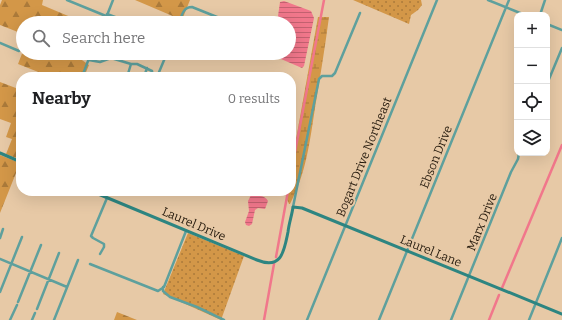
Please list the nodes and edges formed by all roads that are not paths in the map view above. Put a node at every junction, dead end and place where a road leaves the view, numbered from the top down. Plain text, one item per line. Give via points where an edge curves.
1 (67, 0) edge
2 (113, 0) edge
3 (438, 0) edge
4 (488, 0) edge
5 (509, 0) edge
6 (546, 0) edge
7 (506, 7) junction
8 (518, 12) edge
9 (541, 12) edge
10 (360, 13) dead end
11 (107, 15) junction
12 (110, 16) edge
13 (182, 16) edge
14 (214, 16) edge
15 (550, 25) edge
16 (562, 30) edge
17 (0, 43) edge
18 (562, 48) edge
19 (16, 50) edge
20 (89, 60) joint
21 (106, 60) edge
22 (118, 60) edge
23 (165, 60) edge
24 (131, 64) junction
25 (147, 68) junction
26 (84, 72) edge
27 (129, 72) edge
28 (146, 72) edge
29 (152, 72) edge
30 (160, 72) edge
31 (550, 77) edge
32 (0, 153) edge
33 (518, 156) edge
34 (16, 160) edge
35 (102, 196) edge
36 (107, 198) junction
37 (294, 207) junction
38 (345, 226) junction
39 (4, 229) dead end
40 (186, 231) junction
41 (22, 237) dead end
42 (0, 238) edge
43 (562, 238) edge
44 (41, 245) dead end
45 (408, 252) junction
46 (60, 253) dead end
47 (100, 254) dead end
48 (0, 259) edge
49 (78, 260) dead end
50 (11, 264) junction
51 (90, 264) dead end
52 (30, 272) junction
53 (470, 276) junction
54 (49, 280) junction
55 (67, 287) junction
56 (164, 287) junction
57 (0, 292) edge
58 (536, 304) junction
59 (36, 309) dead end
60 (35, 313) dead end
61 (562, 314) edge
62 (10, 320) edge
63 (32, 320) edge
64 (54, 320) edge
65 (224, 320) edge
66 (307, 320) edge
67 (379, 320) edge
68 (451, 320) edge
69 (529, 320) edge

1 - 11 street
2 - 11 street
3 - 38 street, Bogart Drive Northeast
4 - 7 street
5 - 7 street, Ebson Drive
6 - 9 street
7 - 8 street
7 - 45 street, Ebson Drive
10 - 37 street via 335,73 319,79
11 - 12 street
13 - 14 street via 185,9 192,7
15 - 16 street
17 - 19 street
18 - 31 street
20 - 21 street
20 - 26 street
22 - 24 street
23 - 30 street
24 - 25 street
24 - 27 street
25 - 28 street
25 - 29 street
32 - 34 street
33 - 53 street, Marx Drive
35 - 36 street, Laurel Drive
36 - 40 street, Laurel Drive
36 - 47 street via 91,236 104,244
37 - 38 street, Laurel Lane
37 - 40 street, Laurel Drive via 283,254 271,263 265,263
38 - 45 street, Laurel Lane
38 - 66 street, Bogart Drive Northeast
39 - 42 street
40 - 56 street
41 - 50 street
43 - 58 street
44 - 52 street
45 - 53 street, Laurel Lane
45 - 67 street, Ebson Drive
46 - 54 street
48 - 50 street
49 - 55 street
50 - 52 street
50 - 57 street
51 - 56 street via 156,291
52 - 54 street
52 - 62 street
53 - 58 street, Laurel Lane
53 - 68 street, Marx Drive
54 - 55 street
54 - 59 street
55 - 64 street
56 - 65 street via 163,291 166,294
58 - 61 street, Laurel Lane
58 - 69 street
60 - 63 street

